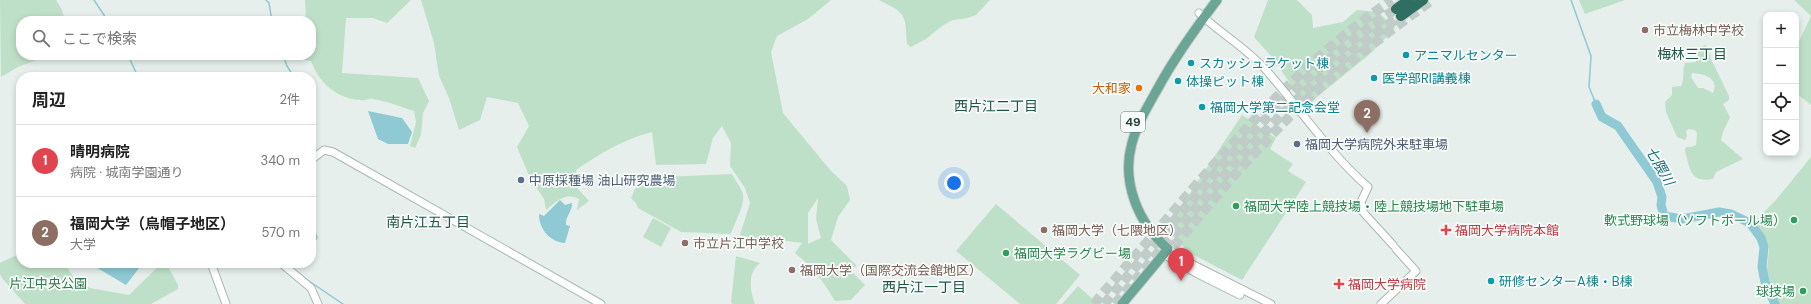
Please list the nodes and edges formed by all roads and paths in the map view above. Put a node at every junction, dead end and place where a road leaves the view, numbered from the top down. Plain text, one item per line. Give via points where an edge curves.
1 (1209, 0) edge
2 (1217, 0) edge
3 (1409, 0) edge
4 (1423, 0) edge
5 (1202, 15) junction
6 (316, 156) edge
7 (1165, 252) junction
8 (213, 268) edge
9 (287, 268) edge
10 (226, 304) edge
11 (318, 304) edge
12 (601, 304) edge
13 (1122, 304) edge
14 (1260, 304) edge
15 (1271, 304) edge
16 (1381, 304) edge

1 - 5 main road, 49
2 - 5 main road, 49
3 - 4 highway via 1398,12
5 - 7 main road, 49 via 1145,112 1129,156 1129,179 1138,212
5 - 16 street via 1264,68 1327,147 1368,187 1361,202 1363,212 1416,271
6 - 12 street via 324,150 333,152
7 - 13 main road
7 - 14 street via 1198,274
7 - 15 street
8 - 10 street
9 - 11 street via 311,288

